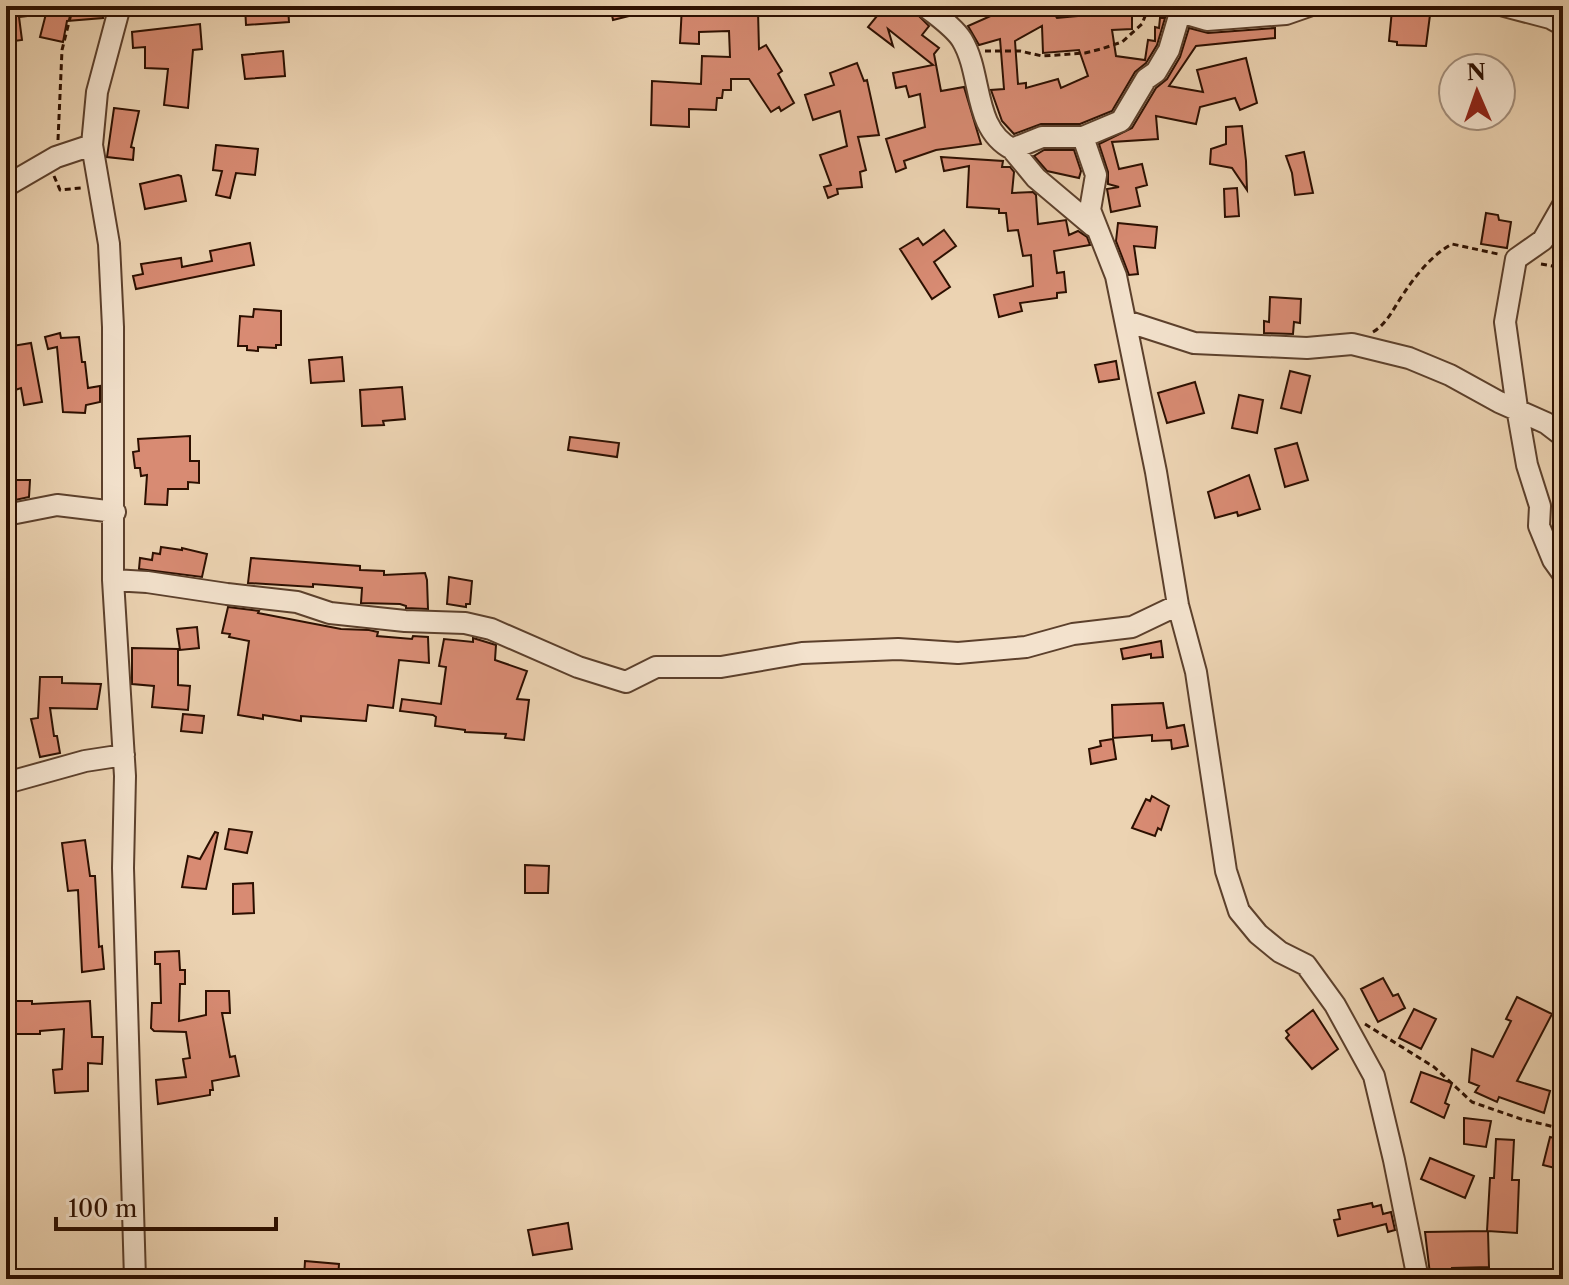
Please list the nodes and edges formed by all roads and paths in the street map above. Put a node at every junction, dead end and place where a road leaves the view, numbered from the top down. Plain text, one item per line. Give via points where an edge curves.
1 (73, 6) edge
2 (120, 6) edge
3 (925, 6) edge
4 (1149, 6) edge
5 (1309, 6) edge
6 (1504, 6) edge
7 (1181, 9) edge
8 (1563, 25) edge
9 (961, 38) junction
10 (1083, 137) junction
11 (92, 145) junction
12 (1012, 149) junction
13 (56, 157) junction
14 (6, 186) edge
15 (97, 187) junction
16 (1563, 205) edge
17 (1105, 244) junction
18 (1516, 259) junction
19 (1563, 268) edge
20 (1126, 321) junction
21 (1352, 344) junction
22 (1517, 408) junction
23 (1563, 436) edge
24 (115, 512) junction
25 (6, 515) edge
26 (1563, 574) edge
27 (113, 580) junction
28 (1178, 605) junction
29 (124, 755) junction
30 (6, 783) edge
31 (1359, 1020) dead end
32 (1563, 1129) edge
33 (135, 1279) edge
34 (1418, 1279) edge

1 - 13 path via 62,50
2 - 11 street via 97,92
3 - 9 street
4 - 9 path via 1142,24 1122,42 1085,53 982,51
5 - 7 street via 1286,14 1207,20
6 - 8 street
7 - 10 street via 1169,50 1121,121
9 - 12 street via 990,132
10 - 12 street via 1042,137
10 - 17 street via 1096,175 1090,210
11 - 13 street
11 - 15 street
12 - 17 street via 1036,178 1097,229
13 - 14 street
13 - 15 path via 53,173 60,190
15 - 24 street via 109,244
16 - 18 street via 1543,240
17 - 20 street
18 - 19 path
18 - 21 path via 1452,244 1440,250 1383,326
18 - 22 street via 1505,322
20 - 21 street via 1194,343 1307,348
20 - 28 street
21 - 22 street via 1409,358
22 - 23 street
22 - 26 street via 1540,506 1539,526
24 - 25 street via 57,505
24 - 27 street
27 - 28 street via 297,602 330,613 465,623 626,682 656,667 721,667 802,653 958,653 1026,647 1073,634 1132,627
27 - 29 street
28 - 34 street via 1196,672 1226,871 1239,911 1280,952 1306,965 1374,1076
29 - 30 street
29 - 33 street
31 - 32 path via 1434,1067 1472,1102

